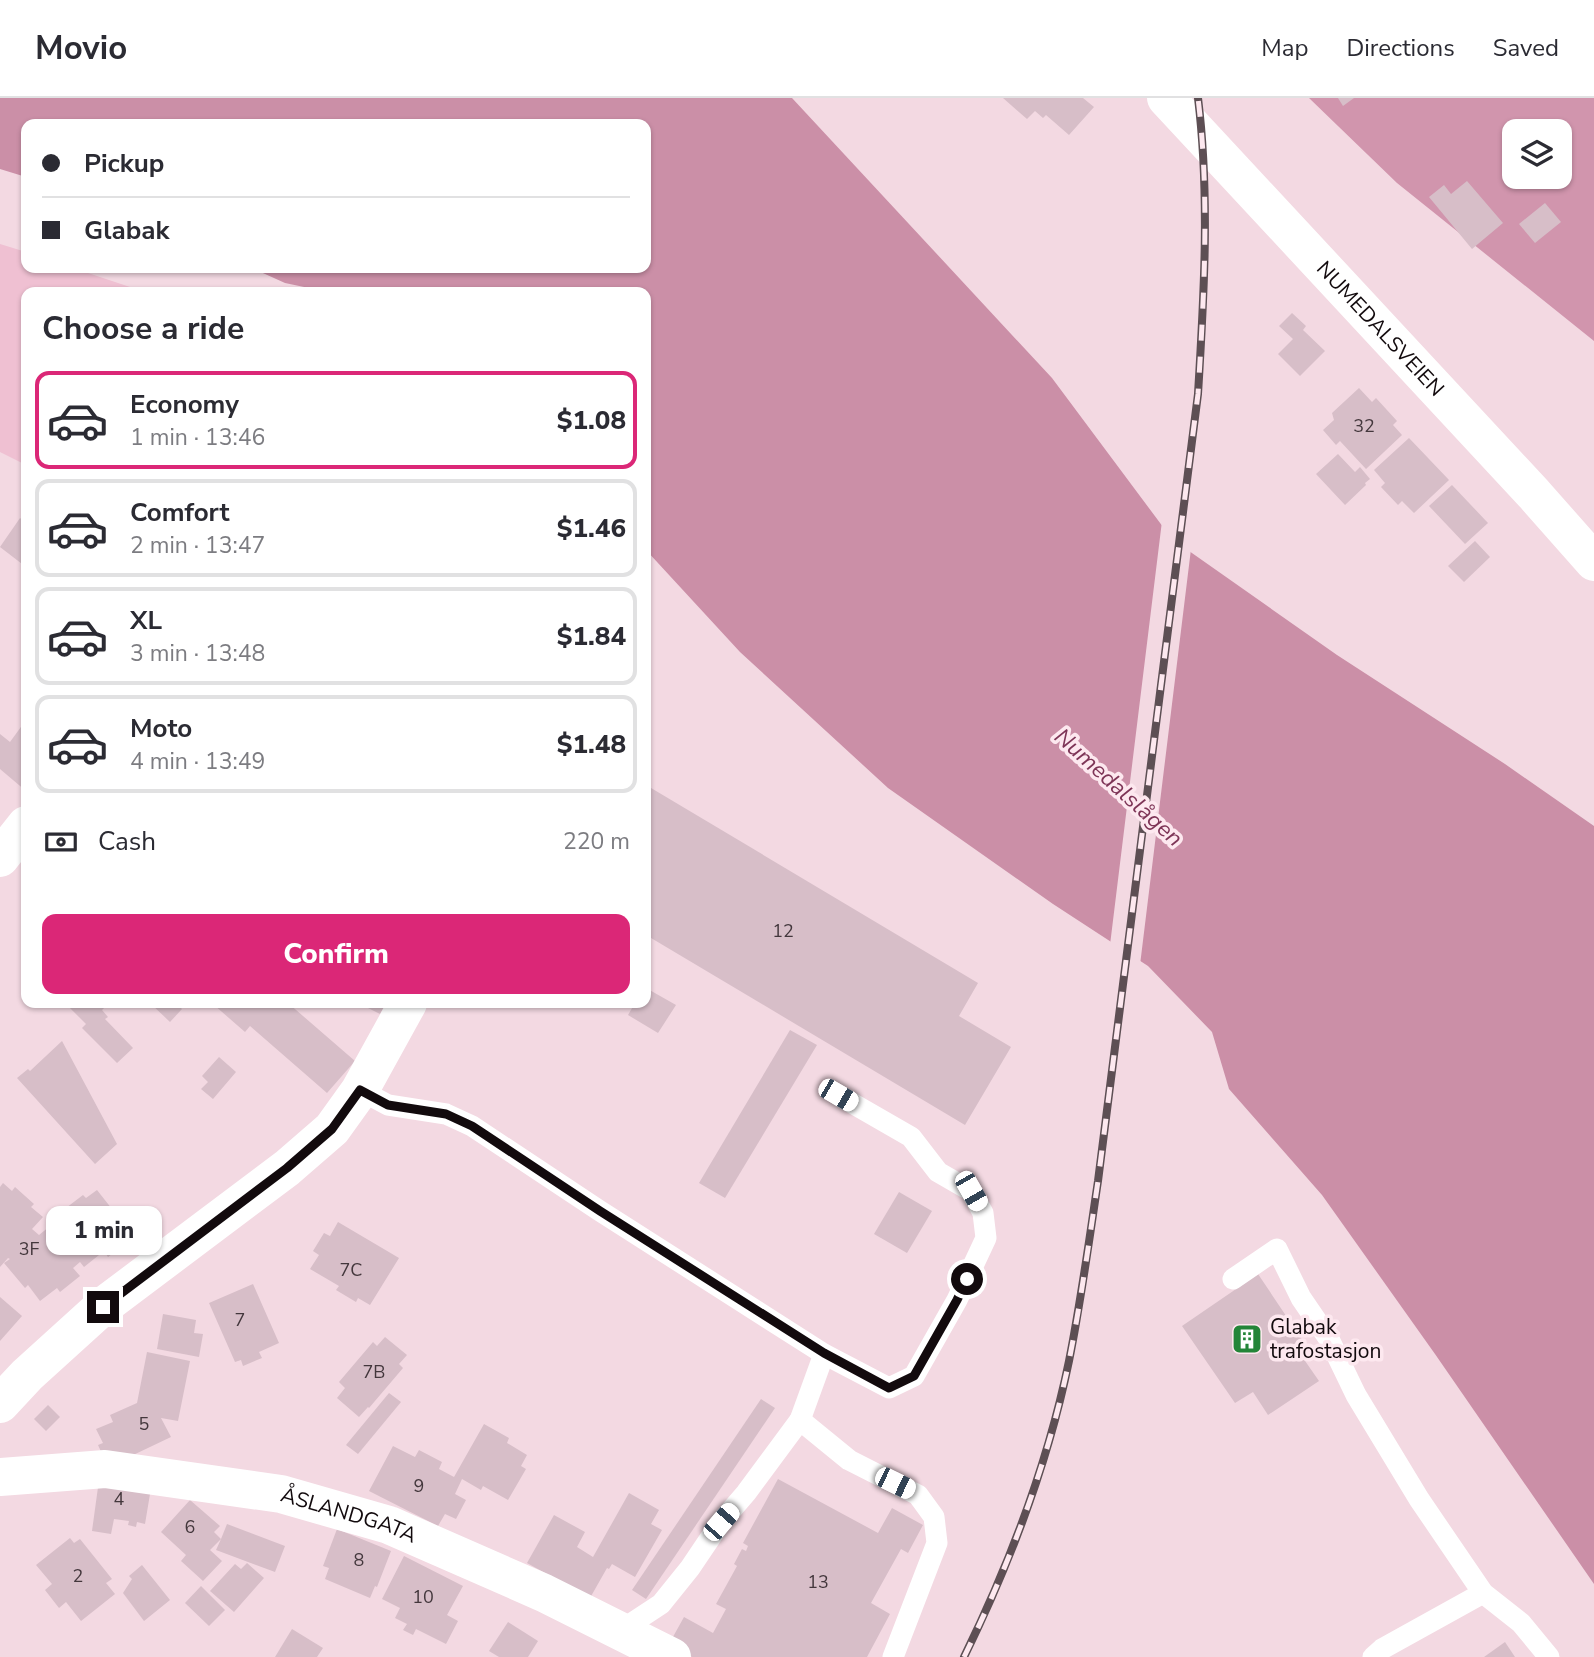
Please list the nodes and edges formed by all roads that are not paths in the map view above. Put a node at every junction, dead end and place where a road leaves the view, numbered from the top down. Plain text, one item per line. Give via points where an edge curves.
1 (1167, 99) edge
2 (1594, 562) edge
3 (405, 1008) edge
4 (360, 1090) junction
5 (838, 1095) dead end
6 (1233, 1279) dead end
7 (824, 1353) junction
8 (0, 1404) edge
9 (800, 1420) junction
10 (0, 1477) edge
11 (1483, 1593) junction
12 (620, 1631) junction
13 (671, 1657) edge
14 (893, 1657) edge
15 (1373, 1657) edge
16 (1549, 1657) edge

1 - 2 street, NUMEDALSVEIEN
3 - 4 street
4 - 7 lane via 388,1105 446,1114 472,1126
4 - 8 street via 323,1137 103,1307
5 - 7 lane via 911,1137 938,1172 971,1191 984,1213 986,1238 914,1376 889,1388
6 - 11 lane via 1277,1249 1387,1448
7 - 9 lane
9 - 12 lane via 661,1604
9 - 14 lane via 849,1461 918,1494 934,1517 937,1543
10 - 12 street, ÅSLANDGATA via 105,1469 281,1494 389,1525
11 - 15 lane
11 - 16 lane via 1521,1623
12 - 13 street, ÅSLANDGATA

